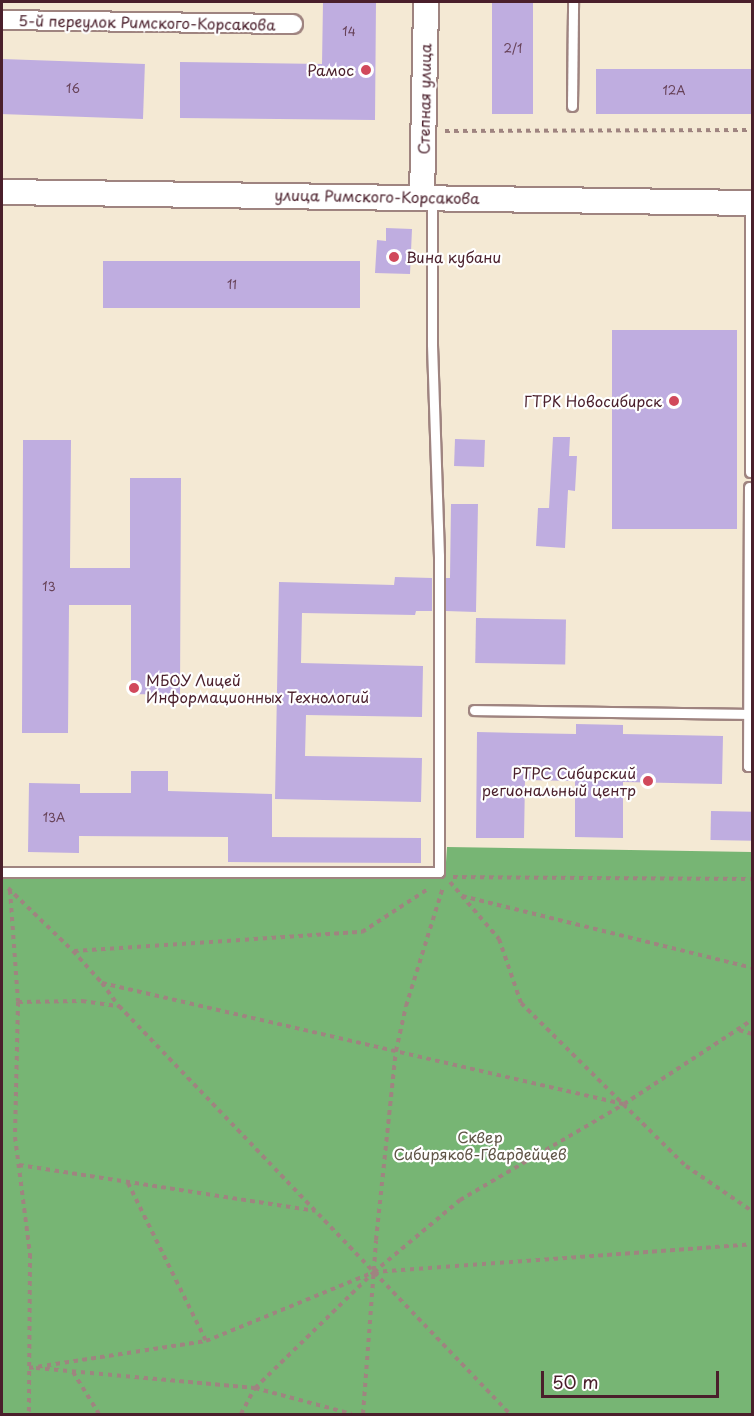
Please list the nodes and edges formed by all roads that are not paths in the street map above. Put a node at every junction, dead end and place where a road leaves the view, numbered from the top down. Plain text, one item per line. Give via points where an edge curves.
1 (426, 2) edge
2 (573, 2) edge
3 (2, 20) edge
4 (293, 24) dead end
5 (573, 106) dead end
6 (2, 192) edge
7 (427, 197) junction
8 (752, 203) edge
9 (751, 394) edge
10 (750, 472) dead end
11 (749, 487) dead end
12 (474, 710) dead end
13 (748, 714) junction
14 (753, 766) edge
15 (2, 872) edge

1 - 7 street, Степная улица via 423,131
2 - 5 lane
3 - 4 street, 5-й переулок Римского-Корсакова
6 - 7 street, улица Римского-Корсакова
7 - 8 street, улица Римского-Корсакова
7 - 15 lane via 439,556 440,872
8 - 9 lane
9 - 10 lane
11 - 13 lane
12 - 13 lane
13 - 14 lane via 748,766

